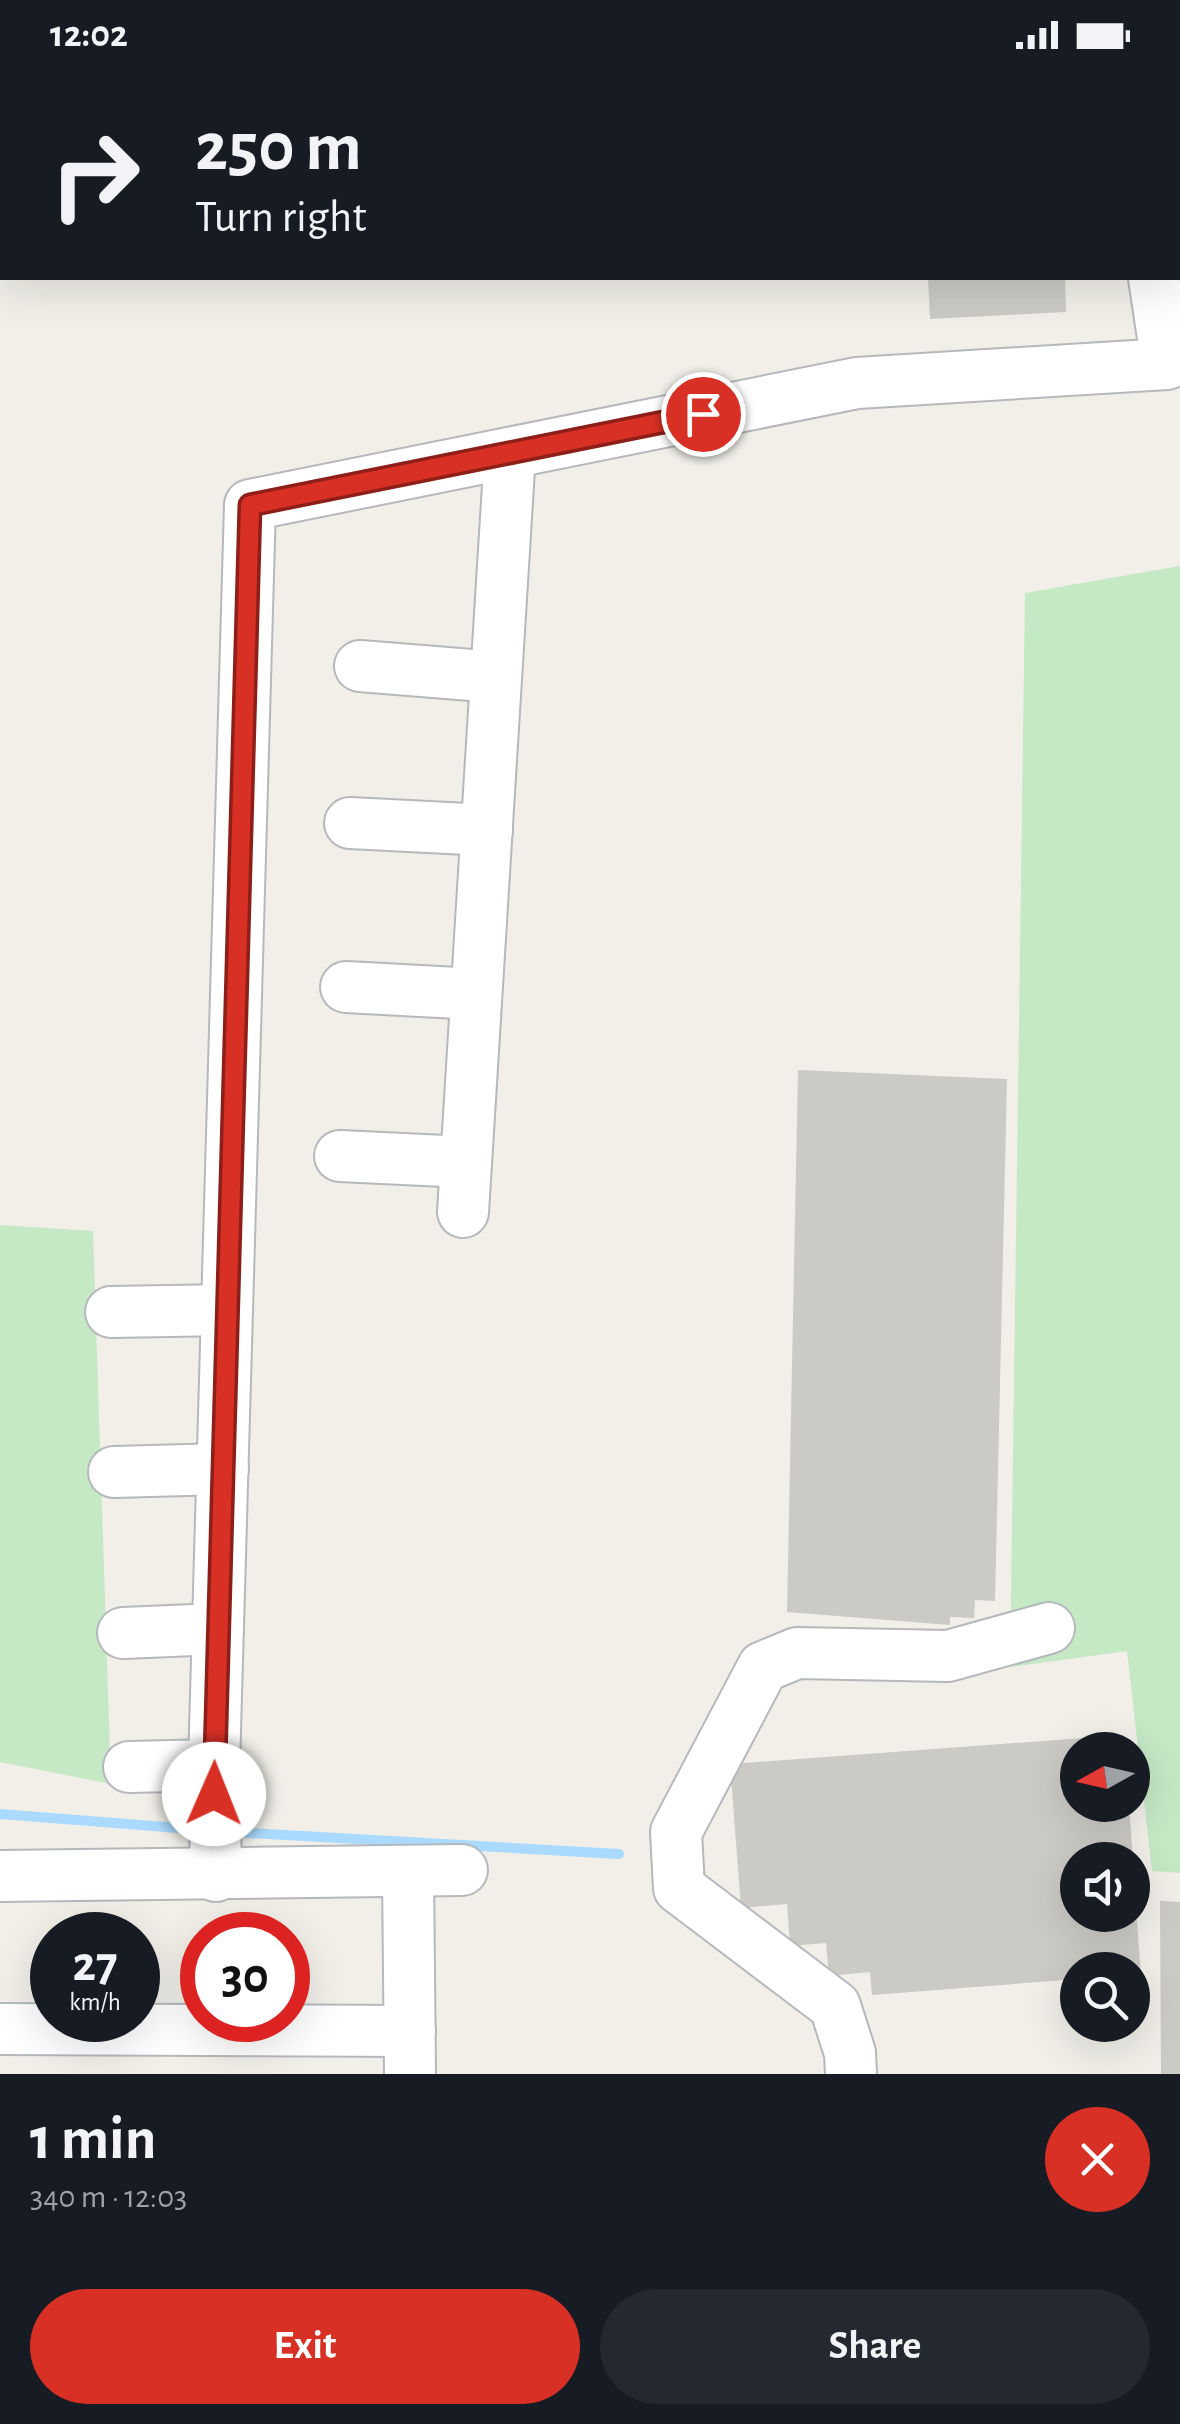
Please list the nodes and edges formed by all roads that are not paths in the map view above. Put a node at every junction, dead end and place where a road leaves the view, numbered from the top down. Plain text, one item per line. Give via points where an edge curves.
1 (1154, 280) edge
2 (510, 453) junction
3 (360, 666) dead end
4 (496, 677) junction
5 (350, 823) dead end
6 (486, 830) junction
7 (346, 987) dead end
8 (476, 994) junction
9 (340, 1156) dead end
10 (466, 1162) junction
11 (463, 1212) dead end
12 (227, 1310) junction
13 (111, 1312) dead end
14 (223, 1470) junction
15 (114, 1472) dead end
16 (1049, 1628) dead end
17 (218, 1629) junction
18 (122, 1633) dead end
19 (214, 1765) junction
20 (129, 1767) dead end
21 (462, 1870) dead end
22 (408, 1871) junction
23 (0, 1876) edge
24 (216, 1876) junction
25 (0, 2029) edge
26 (410, 2052) edge
27 (852, 2074) edge

1 - 2 street via 1167,364 857,383
2 - 4 street
2 - 12 street via 250,505
3 - 4 street
4 - 6 street
5 - 6 street
6 - 8 street
7 - 8 street
8 - 10 street
9 - 10 street
10 - 11 street
12 - 13 street
12 - 14 street
14 - 15 street
14 - 17 street
16 - 27 street via 948,1656 796,1653 763,1667 676,1832 679,1888 834,2006
17 - 18 street
17 - 19 street
19 - 20 street
19 - 24 street
21 - 22 street
22 - 24 street
22 - 26 street
23 - 24 street
25 - 26 street

